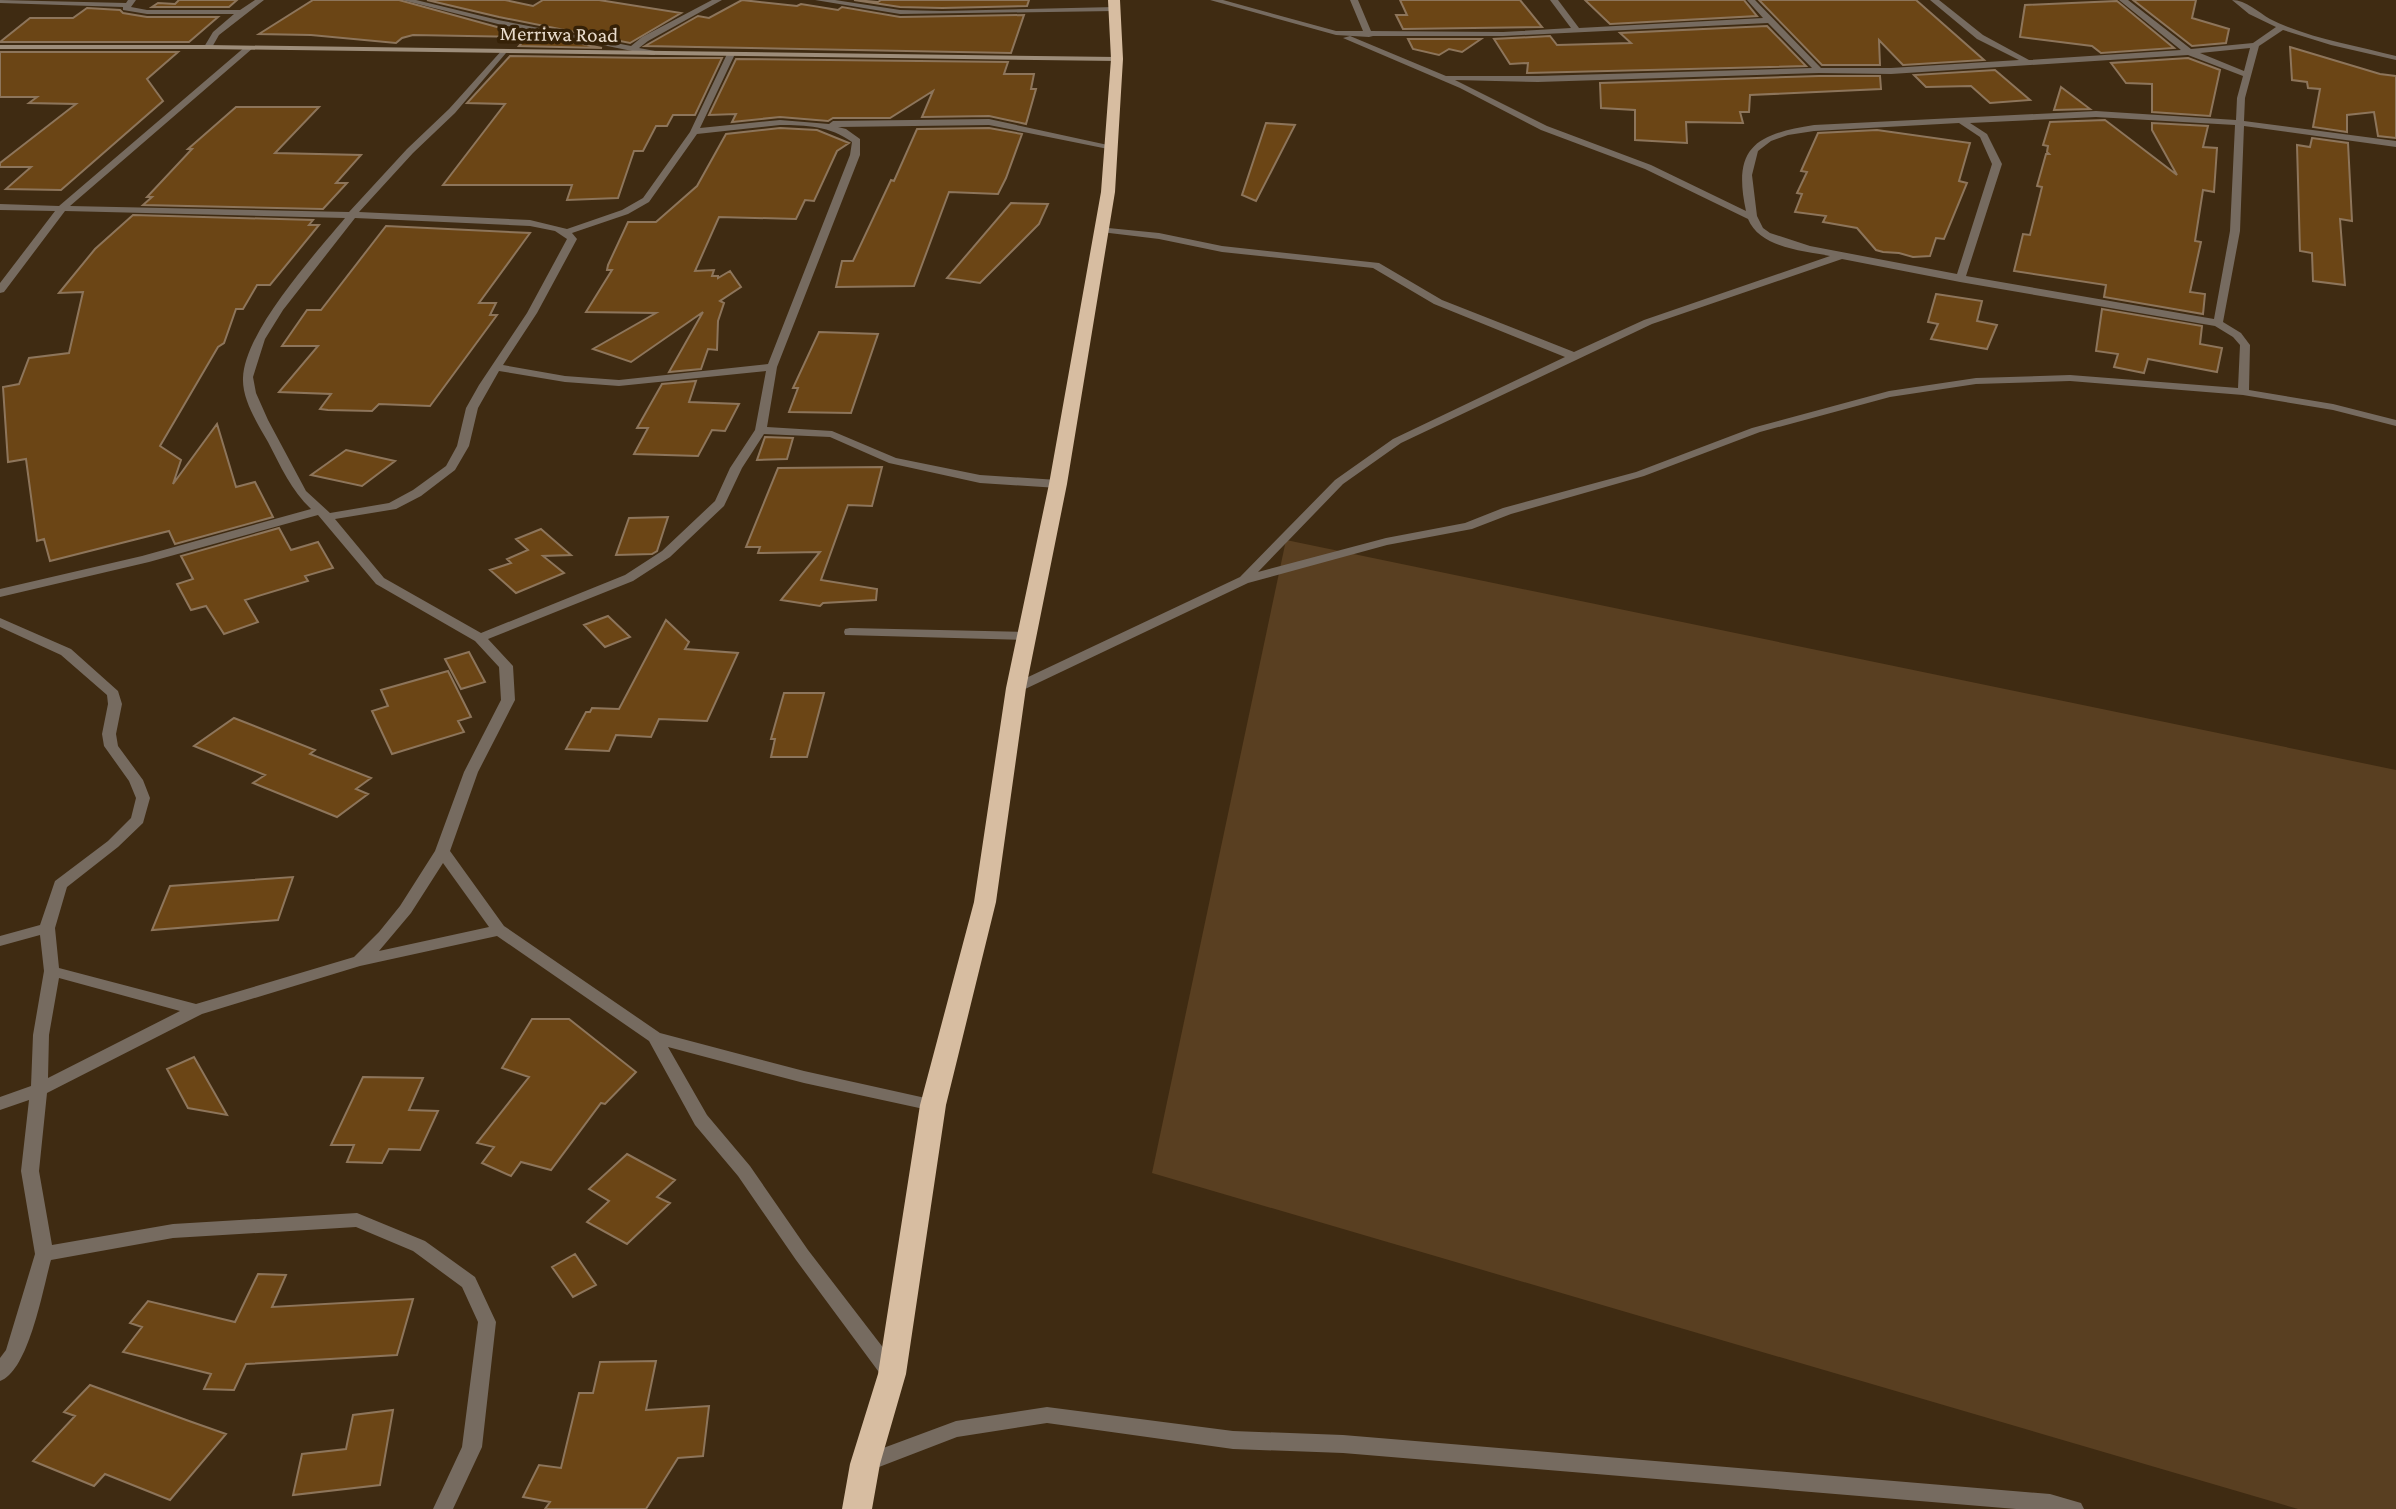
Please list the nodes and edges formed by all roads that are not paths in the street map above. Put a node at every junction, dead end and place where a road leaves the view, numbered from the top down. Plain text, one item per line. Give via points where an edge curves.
1 (260, 0) edge
2 (406, 0) edge
3 (718, 0) edge
4 (819, 0) edge
5 (1214, 0) edge
6 (1354, 0) edge
7 (1554, 0) edge
8 (1751, 0) edge
9 (1934, 0) edge
10 (2123, 0) edge
11 (2236, 0) edge
12 (0, 1) edge
13 (130, 2) edge
14 (1114, 4) edge
15 (242, 12) junction
16 (1771, 20) junction
17 (2283, 26) junction
18 (1576, 29) junction
19 (1336, 33) junction
20 (1369, 35) junction
21 (2255, 45) junction
22 (0, 47) edge
23 (208, 47) junction
24 (249, 48) junction
25 (634, 49) junction
26 (503, 51) junction
27 (2189, 52) junction
28 (652, 53) junction
29 (731, 54) junction
30 (2396, 58) edge
31 (1117, 59) junction
32 (2027, 62) junction
33 (1819, 70) junction
34 (2248, 75) junction
35 (1441, 77) junction
36 (1960, 120) junction
37 (2239, 123) junction
38 (813, 124) junction
39 (694, 132) junction
40 (2396, 144) edge
41 (1112, 147) junction
42 (0, 207) edge
43 (63, 207) junction
44 (352, 215) junction
45 (1751, 217) junction
46 (1101, 229) junction
47 (567, 232) junction
48 (1841, 255) junction
49 (1960, 279) junction
50 (0, 290) edge
51 (2218, 323) junction
52 (1576, 357) junction
53 (772, 367) junction
54 (495, 368) junction
55 (2243, 391) junction
56 (2396, 423) edge
57 (761, 429) junction
58 (1058, 484) junction
59 (323, 514) junction
60 (1244, 580) junction
61 (0, 593) edge
62 (0, 622) edge
63 (850, 632) dead end
64 (1027, 636) junction
65 (480, 638) junction
66 (1016, 688) junction
67 (442, 851) junction
68 (47, 929) junction
69 (499, 930) junction
70 (0, 941) edge
71 (359, 961) junction
72 (52, 971) junction
73 (195, 1010) junction
74 (655, 1037) junction
75 (39, 1090) junction
76 (0, 1104) edge
77 (933, 1105) junction
78 (44, 1254) junction
79 (0, 1373) edge
80 (892, 1374) junction
81 (865, 1464) junction
82 (443, 1509) edge
83 (857, 1509) edge
84 (2074, 1509) edge

1 - 15 street
2 - 25 street
3 - 25 street
4 - 14 street via 942,13
5 - 19 street
6 - 20 street
7 - 18 street
8 - 16 street
9 - 32 street via 1980,37
10 - 27 street
11 - 17 street via 2250,12
12 - 13 street
13 - 15 street via 126,8 147,12
14 - 31 highway
15 - 23 street
16 - 18 street
16 - 33 street
17 - 21 street
17 - 30 street
18 - 20 street
19 - 20 street
19 - 35 street
21 - 27 street
21 - 34 street
22 - 23 street, Merriwa Road
23 - 24 street, Merriwa Road
24 - 26 street, Merriwa Road
24 - 43 street
25 - 28 street
26 - 28 street, Merriwa Road
26 - 44 street
27 - 32 street
27 - 34 street
28 - 29 street, Merriwa Road
29 - 31 street, Merriwa Road
29 - 39 street
31 - 41 highway
32 - 33 street via 1891,71
33 - 35 street via 1538,79
34 - 37 street
35 - 45 street via 1544,128 1648,167
36 - 37 street via 2096,114
36 - 45 street via 1814,128 1772,138 1750,158
36 - 49 street via 1984,136 1997,164
37 - 40 street
37 - 51 street via 2235,231
38 - 39 street via 768,123
38 - 41 street via 989,122
38 - 53 street via 850,134 857,141 855,155
39 - 47 street via 646,200
41 - 46 highway
42 - 43 street
43 - 44 street
43 - 50 street
44 - 47 street via 530,223
44 - 59 street via 278,309 260,340 248,377 262,421 301,493
45 - 48 street via 1758,230 1770,237
46 - 52 street via 1222,249 1376,265 1438,302
46 - 58 highway
47 - 54 street via 572,239 544,293
48 - 49 street
48 - 52 street via 1661,317
49 - 51 street
51 - 55 street via 2245,345
52 - 60 street via 1442,418 1368,460 1310,509
53 - 54 street via 619,383
53 - 57 street
54 - 59 street via 472,408 463,446 451,468 393,506
55 - 56 street
55 - 60 street via 2070,378 1976,381 1889,394 1756,430 1640,474 1468,526 1386,542
57 - 58 street via 832,434 893,461 980,479
57 - 65 street via 720,503 666,554 629,578
58 - 64 highway
59 - 61 street
59 - 65 street via 380,581
60 - 66 street
62 - 68 street via 66,652 113,694 111,746 143,798 138,820 60,885
63 - 64 street
64 - 66 highway
65 - 67 street via 506,666 508,700 471,772
66 - 77 highway via 985,902
67 - 69 street
67 - 71 street via 417,897
68 - 70 street
68 - 72 street
69 - 71 street
69 - 74 street
71 - 73 street
72 - 73 street
72 - 75 street via 41,1035
73 - 75 street
74 - 77 street
74 - 80 street via 701,1120 744,1171
75 - 76 street
75 - 78 street via 30,1171
77 - 80 highway
78 - 79 street via 15,1353
78 - 82 street via 173,1230 357,1220 419,1246 469,1282 487,1322 472,1447
80 - 81 highway
81 - 83 highway
81 - 84 street via 956,1429 1046,1415 1233,1440 1675,1470 2050,1503

